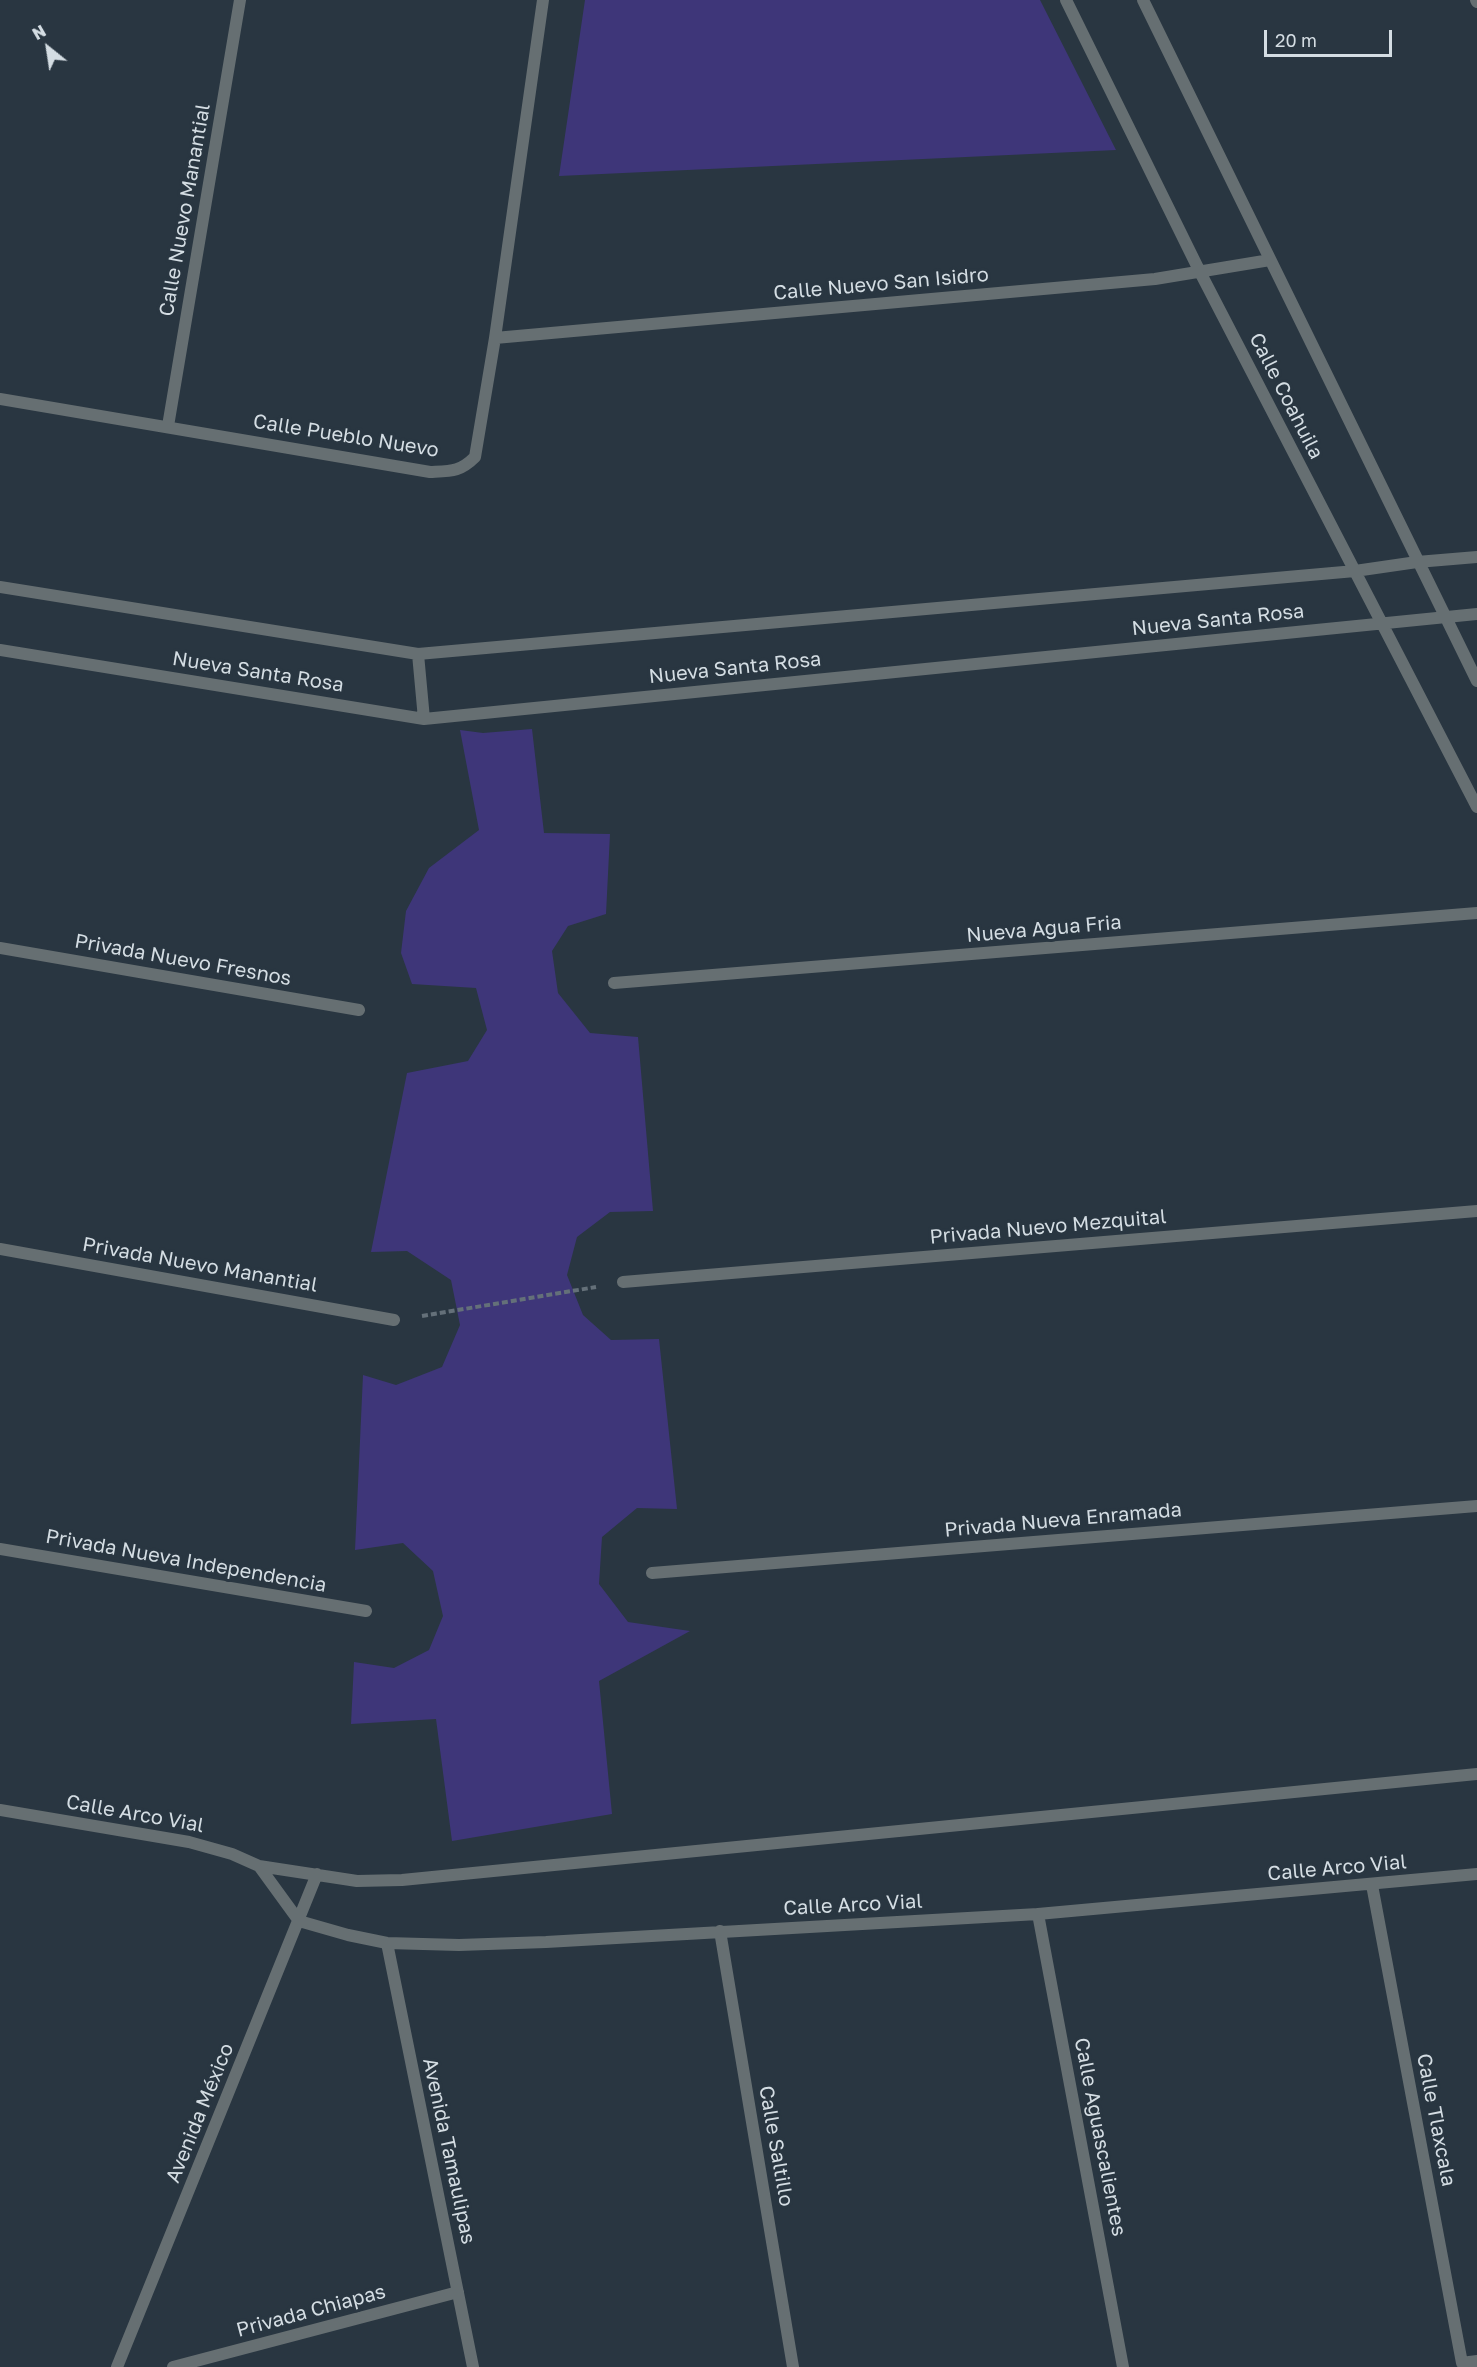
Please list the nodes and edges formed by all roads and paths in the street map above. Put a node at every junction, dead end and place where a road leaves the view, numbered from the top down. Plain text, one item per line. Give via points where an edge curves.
1 (240, 0) edge
2 (543, 0) edge
3 (1066, 0) edge
4 (1143, 0) edge
5 (1270, 260) junction
6 (1200, 272) junction
7 (495, 338) junction
8 (0, 399) edge
9 (168, 426) junction
10 (1477, 557) edge
11 (1417, 562) junction
12 (1355, 571) junction
13 (0, 587) edge
14 (1477, 614) edge
15 (1444, 616) junction
16 (1383, 624) junction
17 (0, 650) edge
18 (418, 654) junction
19 (1477, 681) edge
20 (424, 719) junction
21 (1477, 807) edge
22 (1477, 913) edge
23 (0, 948) edge
24 (614, 983) dead end
25 (359, 1010) dead end
26 (1477, 1211) edge
27 (0, 1249) edge
28 (623, 1282) joint
29 (394, 1320) joint
30 (1477, 1506) edge
31 (0, 1549) edge
32 (652, 1573) dead end
33 (366, 1611) dead end
34 (1477, 1774) edge
35 (0, 1810) edge
36 (259, 1866) junction
37 (317, 1874) junction
38 (1477, 1874) edge
39 (1372, 1885) junction
40 (1038, 1914) junction
41 (300, 1921) junction
42 (720, 1931) junction
43 (387, 1943) junction
44 (458, 2292) junction
45 (1477, 2361) edge
46 (117, 2367) edge
47 (173, 2367) edge
48 (473, 2367) edge
49 (793, 2367) edge
50 (1123, 2367) edge

1 - 9 street, Calle Nuevo Manantial
2 - 7 street, Calle Pueblo Nuevo
3 - 6 street, Calle Coahuila
4 - 5 street
5 - 6 street, Calle Nuevo San Isidro
5 - 11 street
6 - 7 street, Calle Nuevo San Isidro
6 - 12 street, Calle Coahuila
7 - 9 street, Calle Pueblo Nuevo via 475,457 465,467 452,471 430,472
8 - 9 street, Calle Pueblo Nuevo
10 - 11 street, Nueva Santa Rosa
11 - 12 street, Nueva Santa Rosa
11 - 15 street
12 - 16 street, Calle Coahuila
12 - 18 street, Nueva Santa Rosa
13 - 18 street, Nueva Santa Rosa
14 - 15 street, Nueva Santa Rosa
15 - 16 street, Nueva Santa Rosa
15 - 19 street
16 - 20 street, Nueva Santa Rosa
16 - 21 street, Calle Coahuila
17 - 20 street, Nueva Santa Rosa
18 - 20 street
22 - 24 street, Nueva Agua Fria
23 - 25 street, Privada Nuevo Fresnos
26 - 28 street, Privada Nuevo Mezquital
27 - 29 street, Privada Nuevo Manantial
28 - 29 path
30 - 32 street, Privada Nueva Enramada
31 - 33 street, Privada Nueva Independencia
34 - 37 street, Calle Arco Vial via 402,1880 357,1881
35 - 36 street, Calle Arco Vial via 189,1842
36 - 37 street, Calle Arco Vial
36 - 41 street, Calle Arco Vial
37 - 41 street, Avenida México
38 - 39 street, Calle Arco Vial
39 - 40 street, Calle Arco Vial
39 - 45 street, Calle Tlaxcala via 1462,2363
40 - 42 street, Calle Arco Vial
40 - 50 street, Calle Aguascalientes
41 - 43 street, Calle Arco Vial
41 - 46 street, Avenida México
42 - 43 street, Calle Arco Vial via 546,1942
42 - 49 street, Calle Saltillo
43 - 44 street, Avenida Tamaulipas
44 - 47 street, Privada Chiapas
44 - 48 street, Avenida Tamaulipas

